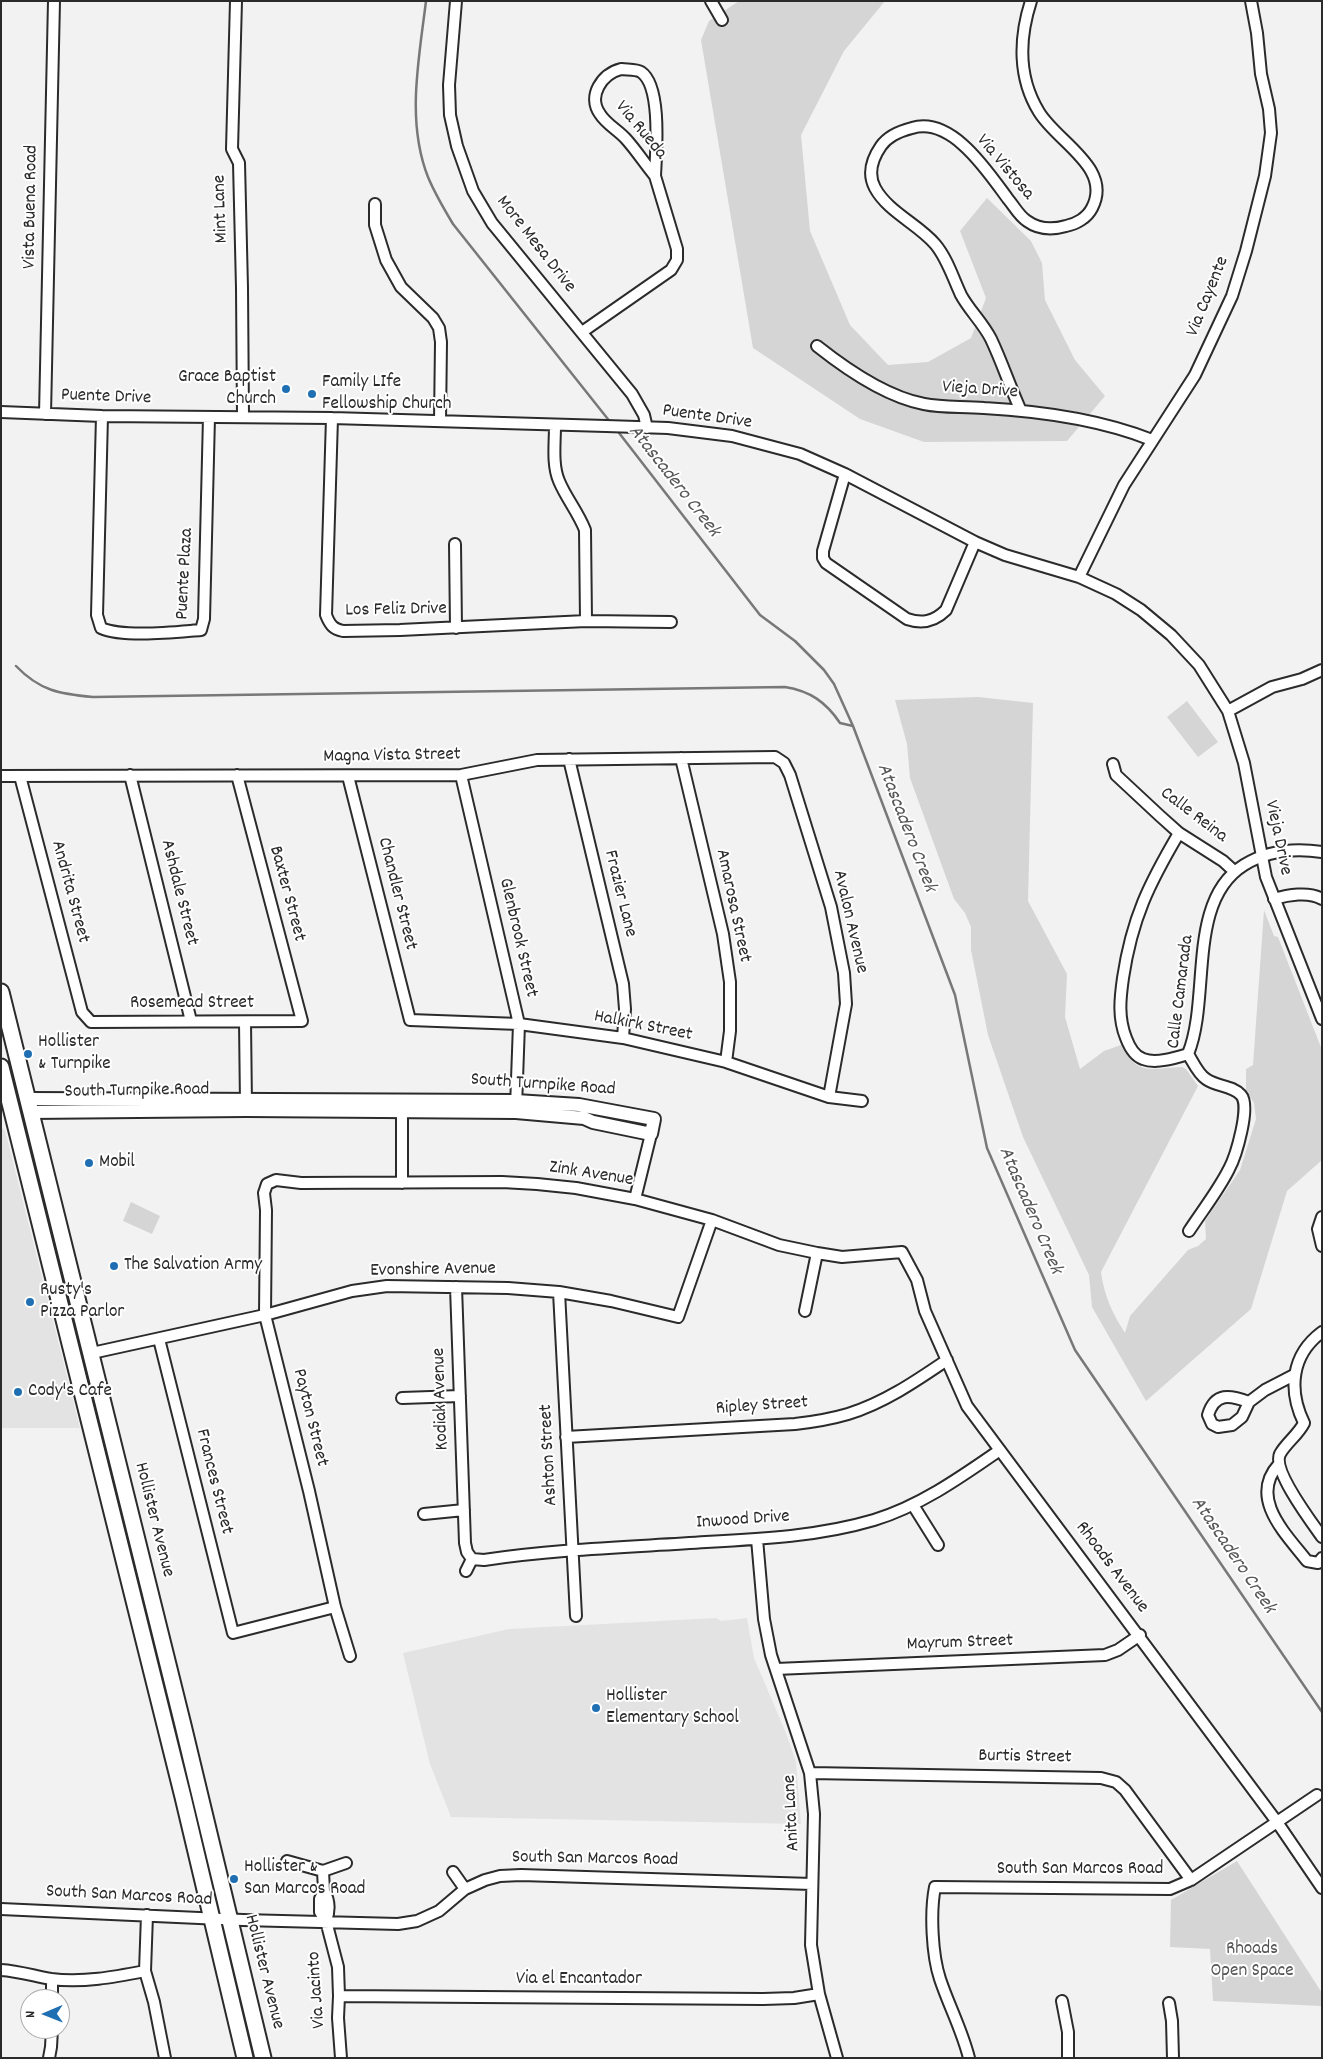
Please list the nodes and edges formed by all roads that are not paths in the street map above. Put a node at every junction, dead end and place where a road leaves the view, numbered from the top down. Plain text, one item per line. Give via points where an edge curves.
1 (54, 1) edge
2 (236, 1) edge
3 (456, 1) edge
4 (711, 1) edge
5 (1031, 1) edge
6 (1251, 1) edge
7 (722, 20) dead end
8 (655, 176) junction
9 (375, 204) dead end
10 (582, 332) junction
11 (818, 346) dead end
12 (1021, 411) junction
13 (1, 412) edge
14 (45, 414) junction
15 (102, 416) junction
16 (209, 417) junction
17 (243, 417) junction
18 (332, 418) junction
19 (440, 421) junction
20 (555, 426) junction
21 (647, 428) junction
22 (1152, 440) junction
23 (845, 474) junction
24 (975, 542) junction
25 (455, 544) dead end
26 (1079, 577) junction
27 (586, 621) junction
28 (671, 622) dead end
29 (329, 623) junction
30 (456, 628) junction
31 (321, 632) dead end
32 (1198, 665) joint
33 (1322, 670) edge
34 (1228, 711) junction
35 (681, 758) junction
36 (569, 760) junction
37 (781, 760) joint
38 (1113, 764) dead end
39 (130, 775) junction
40 (237, 775) junction
41 (461, 775) junction
42 (1, 776) edge
43 (20, 776) junction
44 (348, 776) junction
45 (1179, 833) junction
46 (1322, 852) edge
47 (1262, 856) junction
48 (1234, 871) junction
49 (1322, 899) edge
50 (1274, 900) junction
51 (1, 992) edge
52 (85, 1017) joint
53 (410, 1020) joint
54 (1322, 1020) edge
55 (191, 1021) junction
56 (302, 1021) joint
57 (245, 1022) junction
58 (519, 1024) junction
59 (623, 1038) junction
60 (1188, 1054) junction
61 (726, 1062) junction
62 (1, 1067) edge
63 (829, 1097) junction
64 (862, 1101) dead end
65 (6, 1103) edge
66 (29, 1105) junction
67 (246, 1105) junction
68 (402, 1105) junction
69 (516, 1106) junction
70 (651, 1134) joint
71 (402, 1183) junction
72 (267, 1184) joint
73 (635, 1199) junction
74 (1322, 1216) edge
75 (712, 1220) junction
76 (1189, 1231) dead end
77 (1322, 1246) edge
78 (902, 1252) joint
79 (817, 1253) junction
80 (456, 1287) junction
81 (559, 1292) junction
82 (805, 1312) dead end
83 (265, 1315) junction
84 (1322, 1332) edge
85 (158, 1339) junction
86 (92, 1353) junction
87 (946, 1360) junction
88 (1294, 1375) junction
89 (460, 1396) junction
90 (402, 1398) dead end
91 (1249, 1402) dead end
92 (566, 1437) junction
93 (1000, 1450) junction
94 (1278, 1464) junction
95 (913, 1505) junction
96 (464, 1510) junction
97 (424, 1514) dead end
98 (1322, 1537) edge
99 (757, 1539) junction
100 (938, 1545) dead end
101 (572, 1550) junction
102 (471, 1558) junction
103 (1322, 1558) edge
104 (466, 1571) dead end
105 (335, 1608) junction
106 (576, 1616) dead end
107 (1140, 1635) junction
108 (350, 1656) dead end
109 (776, 1669) junction
110 (810, 1773) junction
111 (1317, 1795) dead end
112 (1277, 1822) junction
113 (287, 1861) dead end
114 (346, 1863) dead end
115 (323, 1871) junction
116 (453, 1872) dead end
117 (1191, 1880) junction
118 (812, 1884) junction
119 (1322, 1888) edge
120 (464, 1889) junction
121 (1, 1909) edge
122 (147, 1915) junction
123 (212, 1919) junction
124 (229, 1920) junction
125 (326, 1921) junction
126 (1, 1970) edge
127 (145, 1971) junction
128 (52, 1979) junction
129 (52, 1989) edge
130 (819, 1994) junction
131 (339, 1996) junction
132 (1062, 2001) dead end
133 (1169, 2003) dead end
134 (52, 2039) edge
135 (49, 2058) edge
136 (165, 2058) edge
137 (245, 2058) edge
138 (263, 2058) edge
139 (341, 2058) edge
140 (837, 2058) edge
141 (970, 2058) edge
142 (1068, 2058) edge
143 (1173, 2058) edge

1 - 14 street, Vista Buena Road
2 - 17 street, Mint Lane via 232,149 238,163
3 - 10 street, More Mesa Drive via 449,84 450,115 473,190 492,223
4 - 7 street
5 - 12 street, Via Vistosa via 1022,41 1027,84 1046,123 1095,175 1098,187 1091,210 1081,220 1067,226 1037,227 1025,220 981,162 947,133 928,126 917,126 891,136 871,163 875,188 941,253 962,296 990,338
6 - 22 street, Via Cayente via 1269,109 1270,141 1265,176 1232,296 1195,375
8 - 8 street, Via Rueda via 653,92 641,72 614,71 601,80 596,104 600,114 626,138
8 - 10 street, Via Rueda via 677,249 677,260 671,270
9 - 19 street via 375,225 386,260 401,287 439,328
10 - 21 street, More Mesa Drive via 632,394 644,415
11 - 12 street, Vieja Drive via 840,364 908,400 940,406
12 - 22 street, Vieja Drive via 1094,423
13 - 14 street, Puente Drive
14 - 15 street, Puente Drive
15 - 16 street, Puente Drive
15 - 16 street, Puente Plaza via 97,616 100,631 168,633 204,633
16 - 17 street, Puente Drive
17 - 18 street, Puente Drive
18 - 19 street, Puente Drive
18 - 29 street, Los Feliz Drive via 326,615
19 - 20 street, Puente Drive
20 - 21 street, Puente Drive
20 - 27 street via 558,480 585,530
21 - 23 street, Puente Drive via 732,436 800,454
22 - 26 street, Via Cayente via 1124,485
23 - 24 street, Puente Drive
23 - 24 street via 823,558 907,619 927,622 946,610
24 - 26 street, Puente Drive via 1005,555
25 - 30 street
26 - 32 street, Puente Drive via 1141,610
27 - 28 street, Los Feliz Drive
27 - 30 street, Los Feliz Drive
29 - 30 street, Los Feliz Drive via 334,629 343,631
29 - 31 street
32 - 34 street, Vieja Drive
33 - 34 street via 1302,680 1272,687
34 - 47 street, Vieja Drive via 1244,763
35 - 36 street, Magna Vista Street
35 - 37 street, Magna Vista Street via 775,757
35 - 61 street, Amarosa Street via 730,982
36 - 41 street, Magna Vista Street via 537,760
36 - 59 street, Frazier Lane via 623,984
37 - 63 street, Avalon Avenue via 790,775 831,907 844,973 846,1004
38 - 45 street, Calle Reina via 1116,775
39 - 40 street, Magna Vista Street
39 - 43 street, Magna Vista Street
39 - 55 street, Ashdale Street
40 - 44 street, Magna Vista Street
40 - 56 street, Baxter Street
41 - 44 street, Magna Vista Street
41 - 58 street, Glenbrook Street
42 - 43 street, Magna Vista Street
43 - 52 street, Andrita Street
44 - 53 street, Chandler Street
45 - 48 street, Calle Reina
45 - 60 street via 1135,920 1127,952 1120,1016 1130,1047 1142,1058 1154,1060
46 - 47 street, Calle Reina via 1297,849
47 - 48 street, Calle Reina
47 - 50 street, Vieja Drive
48 - 60 street, Calle Camarada via 1214,900 1208,916 1193,1043
49 - 50 street via 1300,894
50 - 54 street, Vieja Drive
51 - 66 main road, Hollister Avenue
52 - 55 street, Rosemead Street via 91,1022
53 - 58 street, Halkirk Street
55 - 57 street, Rosemead Street
56 - 57 street, Rosemead Street
57 - 67 street
58 - 59 street, Halkirk Street
58 - 69 street, Glenbrook Street
59 - 61 street, Halkirk Street
60 - 76 street, Calle Camarada via 1203,1078 1233,1089 1245,1103 1230,1168
61 - 63 street, Halkirk Street
62 - 65 main road, Hollister Avenue
63 - 64 street, Halkirk Street
65 - 66 main road, South Turnpike Road
65 - 123 main road, Hollister Avenue
66 - 67 street, South Turnpike Road
66 - 86 main road, Hollister Avenue
67 - 68 street, South Turnpike Road
68 - 69 street, South Turnpike Road
68 - 71 street
69 - 70 street, South Turnpike Road via 587,1106 654,1119
70 - 73 street
71 - 72 street, Zink Avenue via 276,1180
71 - 73 street, Zink Avenue via 537,1184
72 - 83 street, Payton Street via 264,1193
73 - 75 street, Zink Avenue
74 - 77 street via 1318,1229
75 - 79 street, Zink Avenue via 779,1245
75 - 81 street, Evonshire Avenue via 681,1320 611,1301
78 - 79 street, Zink Avenue via 842,1257
78 - 87 street, Rhoads Avenue via 917,1280 925,1311
79 - 82 street
80 - 81 street, Evonshire Avenue
80 - 83 street, Evonshire Avenue via 387,1286 352,1291
80 - 89 street, Kodiak Avenue
81 - 92 street, Ashton Street
83 - 85 street, Evonshire Avenue
83 - 105 street, Payton Street
84 - 88 street via 1308,1344
85 - 86 street, Evonshire Avenue
85 - 105 street, Frances Street via 233,1633
86 - 124 main road, Hollister Avenue
87 - 92 street, Ripley Street via 898,1392 849,1414 818,1421
87 - 93 street, Rhoads Avenue via 967,1406
88 - 91 street
88 - 94 street via 1294,1393 1304,1423 1280,1455
89 - 90 street
89 - 96 street, Kodiak Avenue
92 - 101 street, Ashton Street
93 - 95 street, Inwood Drive
93 - 107 street, Rhoads Avenue
94 - 98 street
94 - 103 street via 1266,1490 1267,1502 1307,1561 1318,1563
95 - 99 street, Inwood Drive via 876,1520 831,1531
95 - 100 street
96 - 97 street
96 - 102 street, Kodiak Avenue via 465,1543
99 - 101 street, Inwood Drive
99 - 109 street, Anita Lane via 764,1619
101 - 102 street, Inwood Drive via 484,1560
101 - 106 street, Ashton Street
102 - 104 street
105 - 108 street, Payton Street
107 - 109 street, Mayrum Street via 1118,1650 1098,1656
107 - 112 street, Rhoads Avenue
109 - 110 street, Anita Lane
110 - 117 street, Burtis Street via 1088,1777 1109,1780 1125,1790
110 - 118 street, Anita Lane via 814,1814
111 - 112 street, South San Marcos Road
112 - 117 street, South San Marcos Road
112 - 119 street, Rhoads Avenue
113 - 115 street
114 - 115 street
115 - 125 street, Via Jacinto via 324,1891 329,1900
116 - 120 street
117 - 141 street, South San Marcos Road via 1162,1890 935,1887 935,1951 939,1976
118 - 120 street, South San Marcos Road via 522,1875 500,1876
118 - 130 street, Anita Lane via 811,1945
120 - 125 street, South San Marcos Road via 439,1911 418,1921 398,1924
121 - 122 street, South San Marcos Road
122 - 123 street, South San Marcos Road
122 - 127 street
123 - 124 street, South San Marcos Road
123 - 137 main road, Hollister Avenue
124 - 125 street, South San Marcos Road
124 - 138 main road, Hollister Avenue
125 - 131 street, Via Jacinto via 338,1966
126 - 128 street
127 - 128 street via 94,1980
127 - 136 street
128 - 129 street
130 - 131 street, Via el Encantador via 763,1999
130 - 140 street, Anita Lane
131 - 139 street, Via Jacinto
132 - 142 street via 1068,2032
133 - 143 street
134 - 135 street

